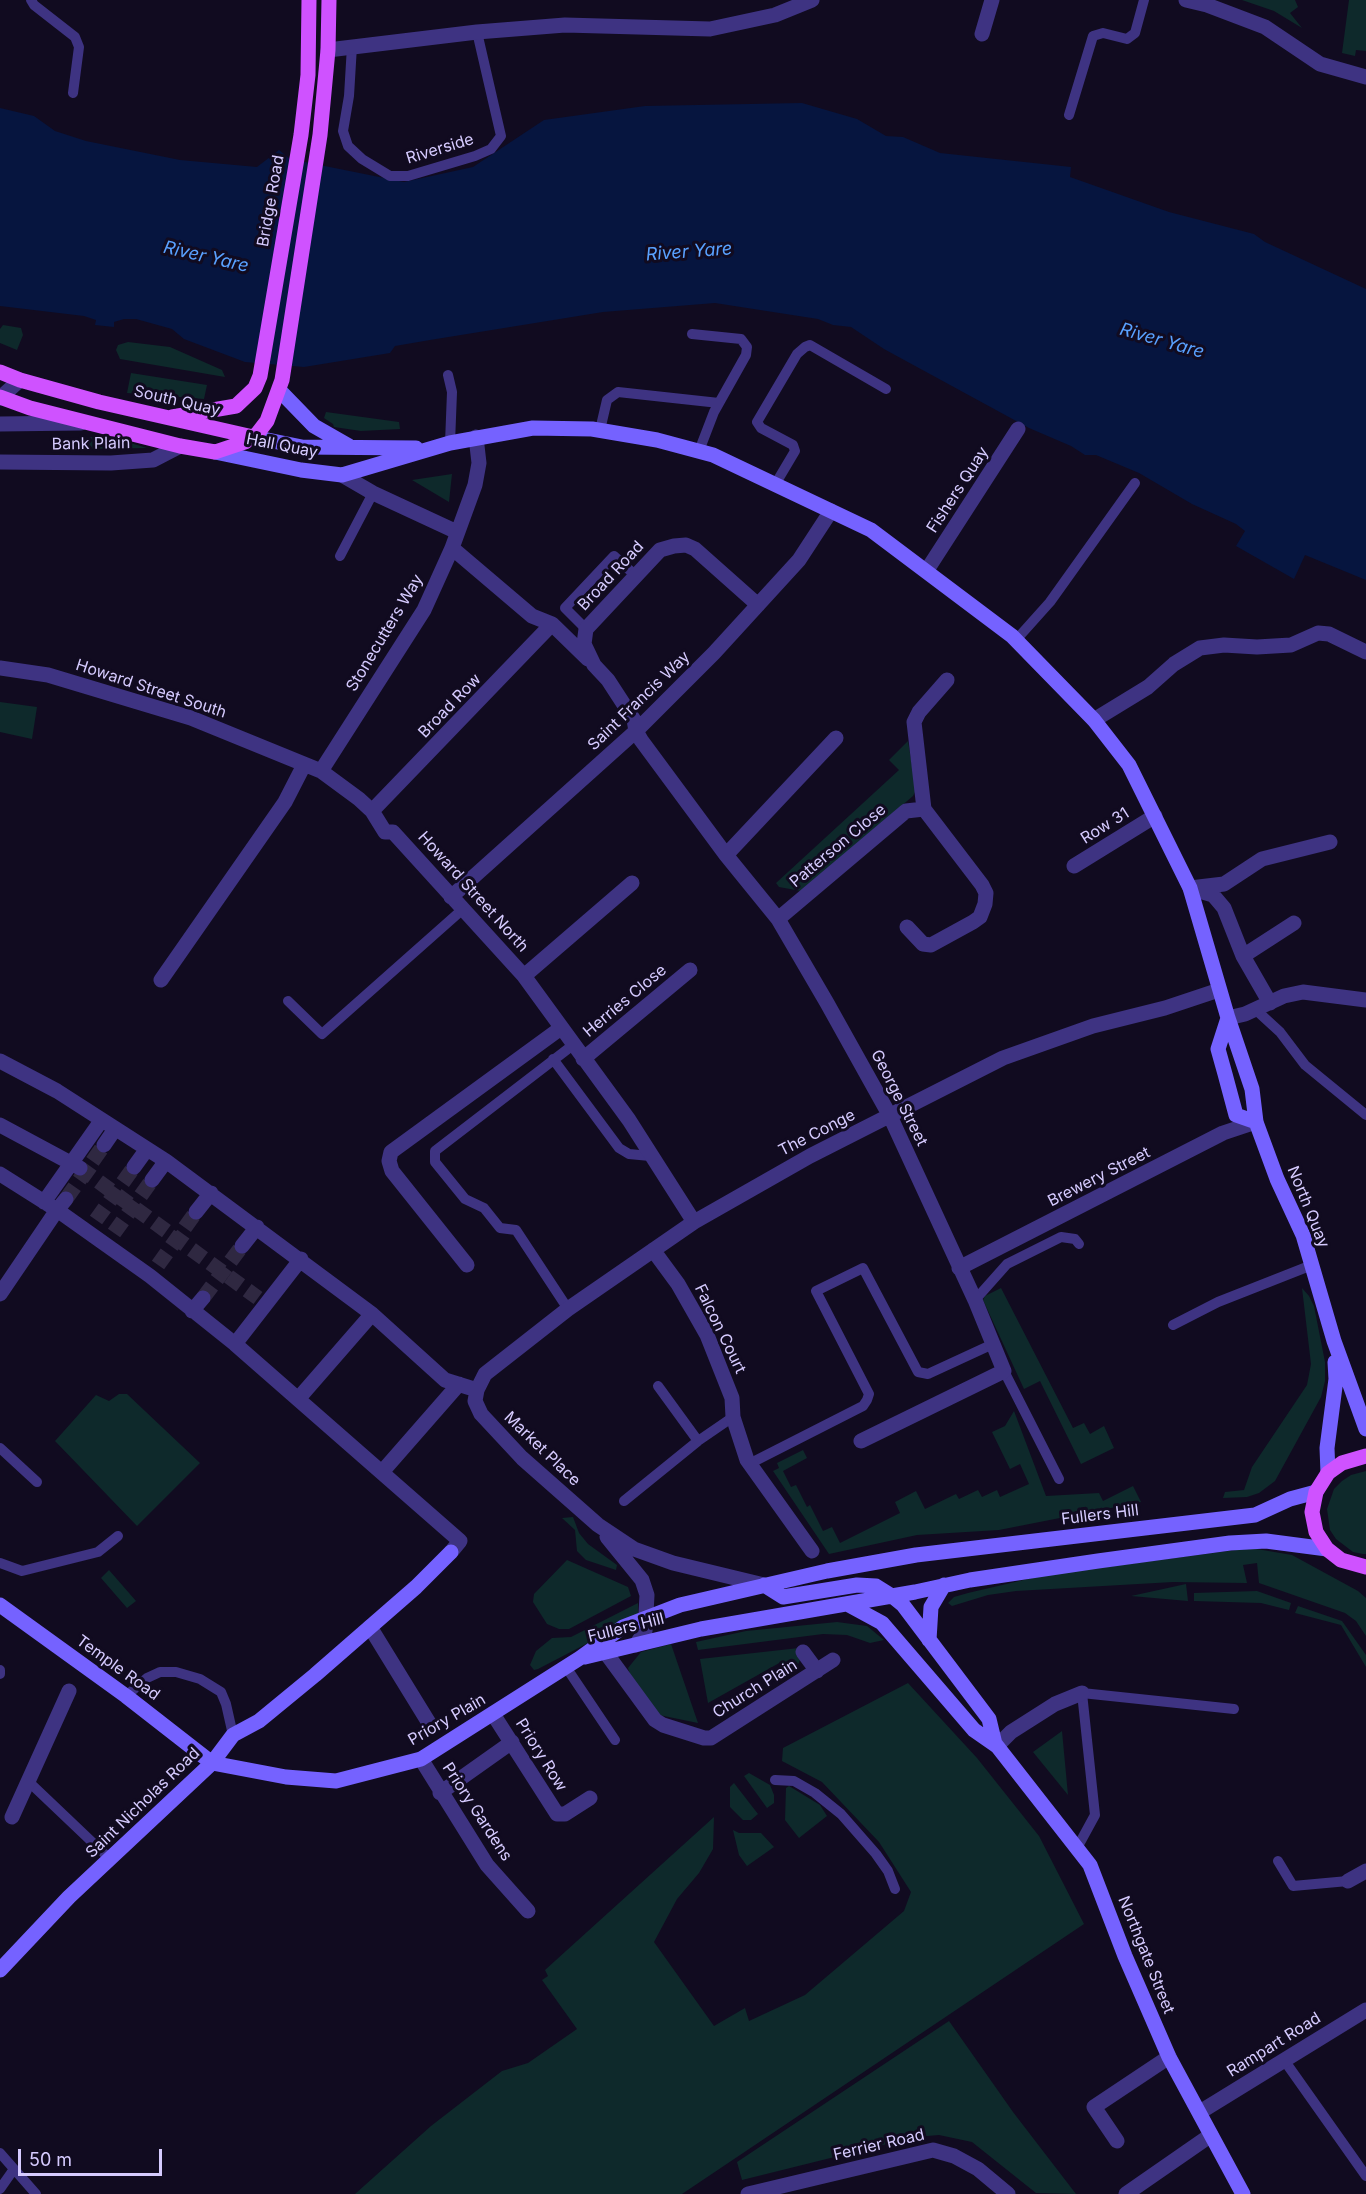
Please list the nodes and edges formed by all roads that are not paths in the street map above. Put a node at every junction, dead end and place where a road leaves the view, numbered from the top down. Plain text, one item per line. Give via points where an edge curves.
1 (31, 0) edge
2 (309, 0) edge
3 (329, 0) edge
4 (812, 0) edge
5 (992, 0) edge
6 (1144, 0) edge
7 (1186, 0) edge
8 (1208, 3) edge
9 (477, 32) junction
10 (982, 34) dead end
11 (352, 46) junction
12 (328, 50) junction
13 (1366, 77) edge
14 (73, 93) dead end
15 (1069, 115) dead end
16 (692, 334) dead end
17 (0, 372) edge
18 (448, 375) dead end
19 (20, 380) junction
20 (281, 386) junction
21 (886, 388) dead end
22 (0, 398) edge
23 (719, 403) junction
24 (172, 417) junction
25 (90, 423) junction
26 (0, 424) edge
27 (1018, 429) dead end
28 (600, 430) junction
29 (253, 437) junction
30 (476, 437) junction
31 (450, 443) junction
32 (180, 446) junction
33 (349, 446) junction
34 (431, 449) junction
35 (699, 451) junction
36 (214, 452) junction
37 (0, 462) edge
38 (342, 475) junction
39 (776, 483) junction
40 (1135, 483) dead end
41 (373, 493) junction
42 (831, 511) junction
43 (457, 532) junction
44 (452, 548) junction
45 (340, 556) dead end
46 (927, 570) junction
47 (636, 576) junction
48 (758, 605) junction
49 (552, 624) junction
50 (586, 629) junction
51 (1016, 640) junction
52 (1366, 652) edge
53 (594, 665) junction
54 (0, 668) edge
55 (947, 680) dead end
56 (1094, 720) junction
57 (636, 731) junction
58 (836, 738) dead end
59 (304, 765) junction
60 (321, 771) junction
61 (924, 809) junction
62 (372, 811) junction
63 (1155, 816) junction
64 (1330, 842) dead end
65 (726, 855) junction
66 (1074, 866) dead end
67 (632, 883) dead end
68 (1190, 888) junction
69 (451, 897) junction
70 (463, 909) junction
71 (778, 919) junction
72 (1294, 923) dead end
73 (907, 927) dead end
74 (1244, 956) junction
75 (690, 970) dead end
76 (524, 976) junction
77 (161, 980) dead end
78 (1219, 990) junction
79 (1366, 1000) edge
80 (288, 1001) dead end
81 (1263, 1006) junction
82 (1228, 1018) junction
83 (561, 1028) junction
84 (573, 1045) junction
85 (553, 1059) junction
86 (583, 1059) junction
87 (0, 1061) edge
88 (1366, 1115) edge
89 (890, 1116) junction
90 (101, 1121) junction
91 (1256, 1122) junction
92 (0, 1125) edge
93 (115, 1129) junction
94 (104, 1145) tunnel mouth
95 (147, 1149) junction
96 (650, 1156) junction
97 (166, 1161) junction
98 (76, 1165) junction
99 (134, 1167) tunnel mouth
100 (0, 1174) edge
101 (152, 1180) tunnel mouth
102 (212, 1193) junction
103 (56, 1203) junction
104 (196, 1212) tunnel mouth
105 (694, 1222) junction
106 (257, 1227) junction
107 (1078, 1245) dead end
108 (242, 1246) tunnel mouth
109 (653, 1250) junction
110 (301, 1259) junction
111 (467, 1265) dead end
112 (1312, 1265) junction
113 (959, 1268) junction
114 (0, 1294) edge
115 (203, 1298) tunnel mouth
116 (975, 1300) junction
117 (568, 1309) junction
118 (192, 1311) junction
119 (372, 1314) junction
120 (1173, 1326) dead end
121 (1334, 1341) junction
122 (235, 1344) junction
123 (993, 1344) junction
124 (1004, 1371) junction
125 (459, 1384) junction
126 (658, 1386) dead end
127 (477, 1390) junction
128 (298, 1400) junction
129 (733, 1417) junction
130 (1366, 1430) edge
131 (698, 1441) junction
132 (861, 1441) dead end
133 (0, 1448) edge
134 (1366, 1456) edge
135 (749, 1464) junction
136 (382, 1472) junction
137 (1328, 1473) junction
138 (1059, 1479) dead end
139 (37, 1482) dead end
140 (1316, 1492) junction
141 (624, 1501) dead end
142 (598, 1525) junction
143 (118, 1536) dead end
144 (1327, 1549) junction
145 (812, 1551) dead end
146 (451, 1552) joint
147 (0, 1563) edge
148 (1363, 1569) edge
149 (764, 1585) junction
150 (944, 1585) junction
151 (892, 1596) junction
152 (847, 1604) junction
153 (0, 1605) edge
154 (646, 1619) junction
155 (370, 1627) junction
156 (929, 1640) junction
157 (636, 1645) junction
158 (803, 1652) dead end
159 (606, 1653) junction
160 (580, 1658) junction
161 (833, 1660) dead end
162 (566, 1667) junction
163 (817, 1671) junction
164 (69, 1691) dead end
165 (1082, 1693) junction
166 (126, 1696) junction
167 (1234, 1709) dead end
168 (494, 1714) junction
169 (429, 1724) dead end
170 (232, 1735) junction
171 (615, 1740) dead end
172 (512, 1742) junction
173 (996, 1745) junction
174 (421, 1759) junction
175 (212, 1763) junction
176 (775, 1780) dead end
177 (29, 1782) junction
178 (440, 1793) junction
179 (590, 1798) dead end
180 (12, 1817) dead end
181 (1077, 1848) junction
182 (111, 1860) junction
183 (1278, 1861) dead end
184 (1366, 1871) edge
185 (1348, 1881) joint
186 (895, 1889) dead end
187 (528, 1911) dead end
188 (0, 1970) edge
189 (1365, 2012) edge
190 (1169, 2057) junction
191 (1284, 2060) junction
192 (1200, 2112) junction
193 (1211, 2135) junction
194 (1117, 2141) dead end
195 (0, 2153) edge
196 (14, 2169) junction
197 (1366, 2176) edge
198 (0, 2189) edge
199 (1004, 2193) edge
200 (36, 2194) edge
201 (748, 2194) edge
202 (1126, 2194) edge
203 (1243, 2194) edge

1 - 14 lane via 75,37 79,47
2 - 24 main road, Bridge Road via 308,75 301,135 260,376 255,388 236,406
3 - 12 main road
4 - 9 street via 775,15 710,29 565,25
5 - 10 street
6 - 15 lane via 1136,33 1127,39 1103,33 1093,36
7 - 8 street
8 - 13 street via 1265,27 1320,64
9 - 11 street
9 - 11 lane, Riverside via 501,136 491,148 475,156 408,176 390,176 348,146 343,131
11 - 12 street
12 - 20 main road via 320,135
16 - 23 lane via 741,339 747,347
17 - 19 main road, South Quay
18 - 31 lane via 452,392
19 - 22 street
19 - 24 main road, South Quay
20 - 29 main road via 267,421
20 - 33 main road via 314,426
21 - 39 lane via 810,345 805,347 797,354 758,422 761,428 793,445 795,451
22 - 25 main road
23 - 28 lane via 618,392 608,400
23 - 35 lane
24 - 29 main road, South Quay
25 - 26 street
25 - 32 main road
27 - 46 street, Fishers Quay
28 - 30 main road, North Quay via 533,428
28 - 35 main road, North Quay
29 - 33 main road, South Quay via 302,447
29 - 36 main road
30 - 31 main road, Hall Quay
30 - 43 street, Stonecutters Way via 479,463 475,485
31 - 34 main road, Hall Quay
32 - 36 main road
32 - 37 street, Bank Plain via 153,460
33 - 34 main road, Hall Quay
34 - 38 main road, Hall Quay
35 - 39 main road, North Quay
36 - 38 main road, Hall Quay
38 - 41 street, Hall Quay
39 - 42 main road, North Quay
40 - 51 lane via 1050,602
41 - 43 street, Hall Quay
41 - 45 lane
42 - 46 main road, North Quay via 871,531
42 - 48 street, Saint Francis Way via 799,560
43 - 44 street, Stonecutters Way
44 - 49 street via 532,616
44 - 60 street, Stonecutters Way via 420,616
46 - 51 main road, North Quay
47 - 48 street, Broad Road via 660,550 686,545
47 - 50 street, Broad Road
47 - 50 lane via 614,556 573,599 565,608
48 - 57 street, Saint Francis Way
49 - 53 street
49 - 62 street, Broad Row
50 - 53 street, Broad Road via 584,644
51 - 56 main road, North Quay
52 - 56 street via 1329,634 1318,633 1291,645 1200,648 1148,687
53 - 57 street, Broad Road via 634,720
54 - 59 street, Howard Street South via 48,675 191,718
55 - 61 street via 918,712 914,722
56 - 63 main road, North Quay via 1129,765
57 - 65 street, George Street
57 - 69 street, Saint Francis Way
58 - 65 street
59 - 60 street, Howard Street South
59 - 77 street via 285,802
60 - 62 street, Howard Street North
61 - 71 street, Patterson Close via 906,811
61 - 73 street via 982,885 985,904 973,922 931,945 923,944
62 - 69 street, Howard Street North via 385,832 393,832
63 - 66 street, Row 31
63 - 68 main road, North Quay
64 - 68 street via 1262,860 1224,884
65 - 71 street, George Street
67 - 76 street
68 - 74 street via 1213,895 1224,909
68 - 78 main road, North Quay
69 - 70 street, Howard Street North
70 - 76 street, Howard Street North
70 - 80 lane via 322,1034
71 - 89 street, George Street
72 - 74 street
74 - 81 street
75 - 86 street, Herries Close
76 - 83 street, Howard Street North
78 - 82 main road, North Quay
78 - 89 street, The Conge via 1093,1026 1003,1058
79 - 81 street via 1303,992
81 - 82 street
81 - 88 lane via 1305,1065
82 - 91 main road, North Quay via 1252,1089
82 - 91 main road via 1218,1048 1236,1115
83 - 84 street, Howard Street North
83 - 111 street via 392,1152 392,1171
84 - 85 lane
84 - 86 street, Howard Street North
85 - 96 lane via 619,1148 629,1155
85 - 117 lane via 444,1142 435,1151 435,1162 465,1199 484,1208 500,1228 516,1230
86 - 96 street, Howard Street North via 629,1120
87 - 90 street via 57,1091
89 - 105 street, The Conge
89 - 113 street, George Street
90 - 93 street
90 - 98 street
91 - 112 main road, North Quay
91 - 113 street, Brewery Street via 1223,1133
92 - 98 street
93 - 94 street
93 - 95 street
95 - 97 street
95 - 99 street
96 - 105 street, Howard Street North
97 - 101 street
97 - 102 street
98 - 103 street
100 - 103 street
102 - 104 street
102 - 106 street
103 - 114 street via 31,1251
103 - 118 street via 154,1270
105 - 109 street, The Conge
106 - 108 street
106 - 110 street
107 - 116 lane via 1075,1239 1061,1237 1007,1264
109 - 117 street, The Conge
109 - 129 street, Falcon Court via 707,1335 732,1398
110 - 119 street
110 - 122 street via 262,1301
112 - 120 lane via 1218,1302
112 - 121 main road, North Quay
113 - 116 street, George Street
115 - 118 street
116 - 123 street, George Street
117 - 127 street, The Conge via 485,1374
118 - 122 street
119 - 125 street via 445,1380
119 - 128 street
121 - 130 main road, North Quay
121 - 137 main road, North Quay via 1336,1379 1327,1448
122 - 128 street
123 - 124 street, George Street
123 - 135 lane via 928,1374 916,1371 863,1268 816,1291 868,1394 863,1406
124 - 132 street
124 - 138 lane
125 - 127 street
125 - 136 street
126 - 131 lane
127 - 142 street, Market Place via 475,1401 495,1431
128 - 136 street
129 - 131 lane
129 - 135 street, Falcon Court
131 - 141 lane
133 - 139 lane
134 - 137 main road via 1342,1463
135 - 145 street, Falcon Court
136 - 146 street via 460,1541
137 - 140 main road
140 - 144 main road via 1313,1522
140 - 149 main road, Fullers Hill via 1255,1515 916,1555
142 - 149 street, Market Place via 634,1549 673,1563
142 - 154 street, Market Place via 642,1580 647,1595
143 - 147 lane via 98,1552 22,1571
144 - 148 main road
144 - 150 main road, Fullers Hill via 1275,1541 1230,1543
146 - 155 main road, Saint Nicholas Road
149 - 151 main road via 783,1597 857,1585 876,1586
149 - 154 main road, Fullers Hill via 680,1605
150 - 151 main road, Fullers Hill
150 - 156 main road via 930,1607
151 - 152 main road, Fullers Hill
151 - 156 main road, Northgate Street
152 - 157 main road, Fullers Hill via 701,1629
152 - 173 main road, Northgate Street via 882,1623 974,1730
153 - 166 main road, Temple Road
154 - 157 street, Market Place via 645,1631
154 - 160 main road, Fullers Hill via 623,1627
155 - 169 street, Priory Plain
155 - 170 main road, Saint Nicholas Road via 259,1721
156 - 173 main road, Northgate Street via 989,1719
157 - 159 main road, Fullers Hill
158 - 163 street, Church Plain
159 - 160 main road, Fullers Hill
159 - 163 street, Church Plain via 655,1720 704,1738 711,1738
160 - 162 main road, Priory Plain
161 - 163 street, Church Plain
162 - 168 main road, Priory Plain
162 - 171 lane
164 - 177 street
165 - 167 lane
165 - 173 street via 1055,1704
165 - 181 lane via 1095,1815
166 - 170 lane via 160,1672 200,1679 221,1692
166 - 175 main road, Temple Road
168 - 172 street, Priory Row
168 - 174 main road, Priory Plain
170 - 175 main road, Saint Nicholas Road
172 - 178 street
172 - 179 street, Priory Row via 557,1814 566,1814
173 - 181 main road, Northgate Street
174 - 175 main road, Priory Plain via 336,1781 285,1777
174 - 178 street, Priory Gardens
175 - 182 main road, Saint Nicholas Road
176 - 186 lane via 794,1781 841,1814 876,1854
177 - 180 street
177 - 182 lane
178 - 187 street, Priory Gardens via 487,1865
181 - 190 main road, Northgate Street via 1090,1865
182 - 188 main road, Saint Nicholas Road via 69,1897
183 - 185 lane via 1293,1886
184 - 185 street
189 - 191 street, Rampart Road
190 - 192 main road, Northgate Street
190 - 194 street via 1094,2107
191 - 192 street, Rampart Road
191 - 197 lane
192 - 193 main road, Northgate Street
193 - 202 street
193 - 203 main road, Northgate Street
195 - 196 lane
196 - 198 lane
196 - 200 lane
199 - 201 street, Ferrier Road via 978,2169 933,2150

